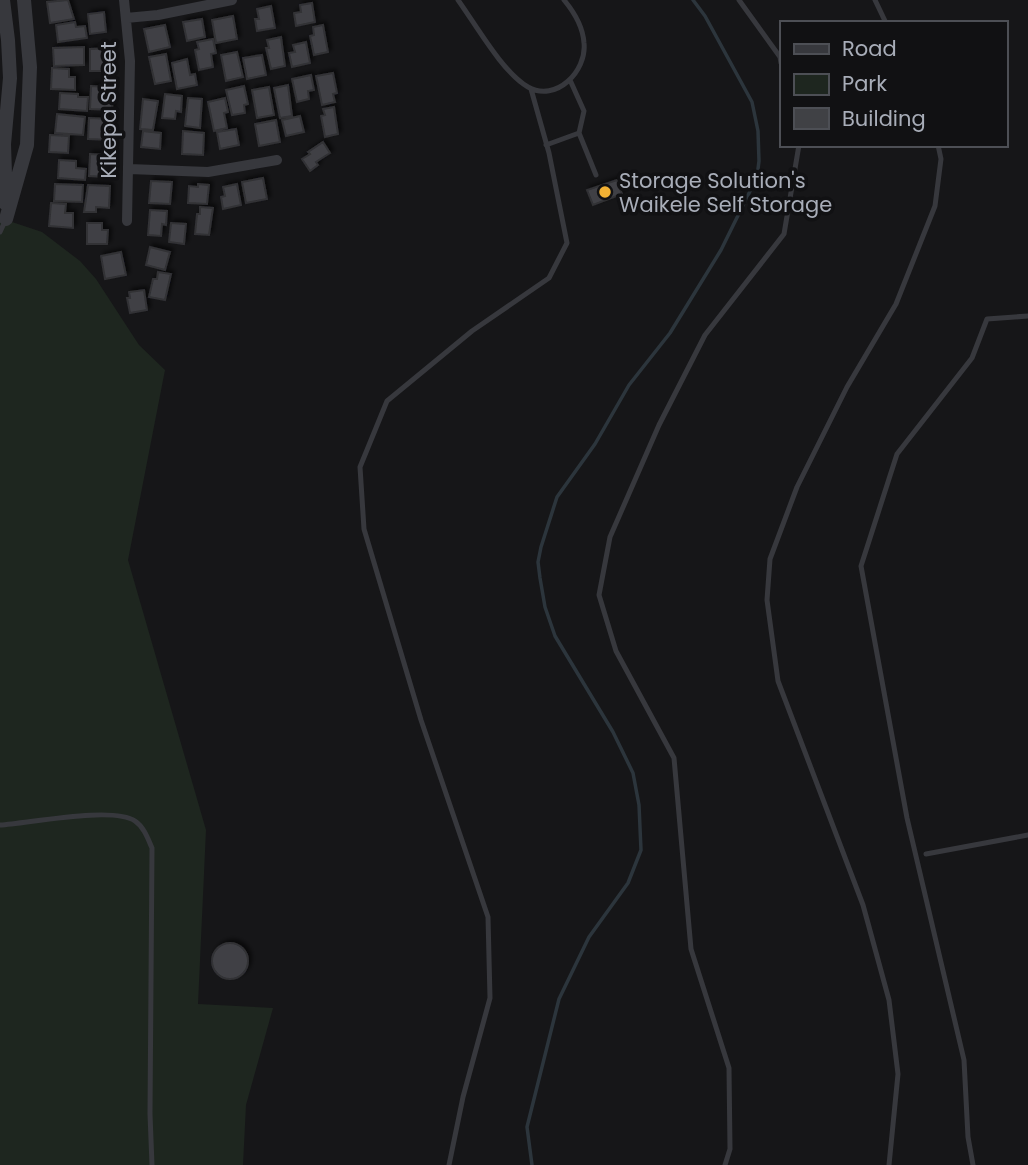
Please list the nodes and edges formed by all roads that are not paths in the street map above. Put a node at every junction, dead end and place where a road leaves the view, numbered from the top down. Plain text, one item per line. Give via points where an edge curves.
1 (3, 0) edge
2 (24, 0) edge
3 (124, 0) edge
4 (232, 0) edge
5 (458, 0) edge
6 (564, 0) edge
7 (739, 0) edge
8 (875, 0) edge
9 (127, 18) junction
10 (885, 21) edge
11 (780, 57) edge
12 (570, 80) junction
13 (531, 89) junction
14 (579, 134) junction
15 (546, 145) junction
16 (799, 147) edge
17 (938, 147) edge
18 (277, 160) dead end
19 (129, 169) junction
20 (596, 175) dead end
21 (127, 221) dead end
22 (3, 225) edge
23 (1028, 316) edge
24 (0, 825) edge
25 (1028, 835) edge
26 (926, 854) dead end
27 (152, 1165) edge
28 (449, 1165) edge
29 (725, 1165) edge
30 (889, 1165) edge
31 (973, 1165) edge

1 - 22 street via 10,78
2 - 22 street via 30,68 27,145
3 - 9 street, Kikepa Street
4 - 9 street
5 - 13 lane via 506,68
6 - 12 lane via 584,44 579,69
7 - 11 lane
8 - 10 lane
9 - 19 street, Kikepa Street
12 - 13 lane via 553,90
12 - 14 lane via 584,111
13 - 15 lane
14 - 15 lane
14 - 20 lane
15 - 28 lane via 567,243 548,278 472,331 387,401 360,467 364,529 421,720 488,917 490,998
16 - 29 lane via 784,234 705,335 610,537 599,595 616,651 674,758 691,949 729,1068 730,1149
17 - 30 lane via 935,206 896,303 797,487 770,559 767,600 778,681 863,905 889,1000 898,1074
18 - 19 street via 208,172
19 - 21 street, Kikepa Street
23 - 31 lane via 987,319 972,358 897,454 861,566 907,818 964,1060
24 - 27 lane via 117,814 135,821 145,832 152,848
25 - 26 lane

